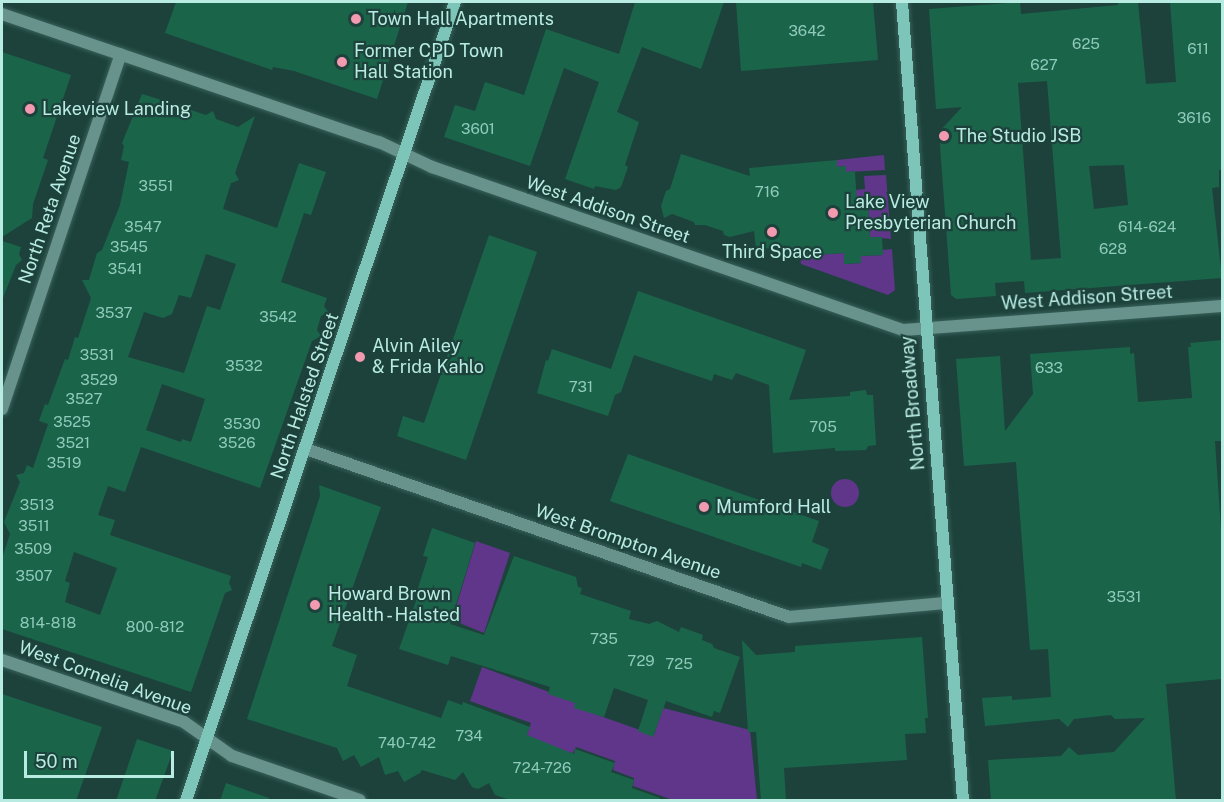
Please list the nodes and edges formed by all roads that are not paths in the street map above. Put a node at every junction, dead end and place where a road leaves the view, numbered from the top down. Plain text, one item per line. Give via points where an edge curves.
1 (455, 2) edge
2 (902, 2) edge
3 (2, 14) edge
4 (121, 54) junction
5 (405, 153) junction
6 (1222, 306) edge
7 (925, 329) junction
8 (2, 409) edge
9 (306, 449) junction
10 (947, 603) junction
11 (2, 660) edge
12 (207, 740) junction
13 (186, 801) edge
14 (360, 801) edge
15 (963, 801) edge

1 - 5 main road, North Halsted Street
2 - 7 main road, North Broadway
3 - 4 street, West Addison Street
4 - 5 street, West Addison Street
4 - 8 street, North Reta Avenue
5 - 7 street, West Addison Street via 432,167 533,203 903,330
5 - 9 main road, North Halsted Street
6 - 7 street, West Addison Street
7 - 10 main road, North Broadway
9 - 10 street, West Brompton Avenue via 789,617
9 - 12 main road, North Halsted Street
10 - 15 main road, North Broadway
11 - 12 street, West Cornelia Avenue via 184,722
12 - 13 main road, North Halsted Street
12 - 14 street, West Cornelia Avenue via 232,756

